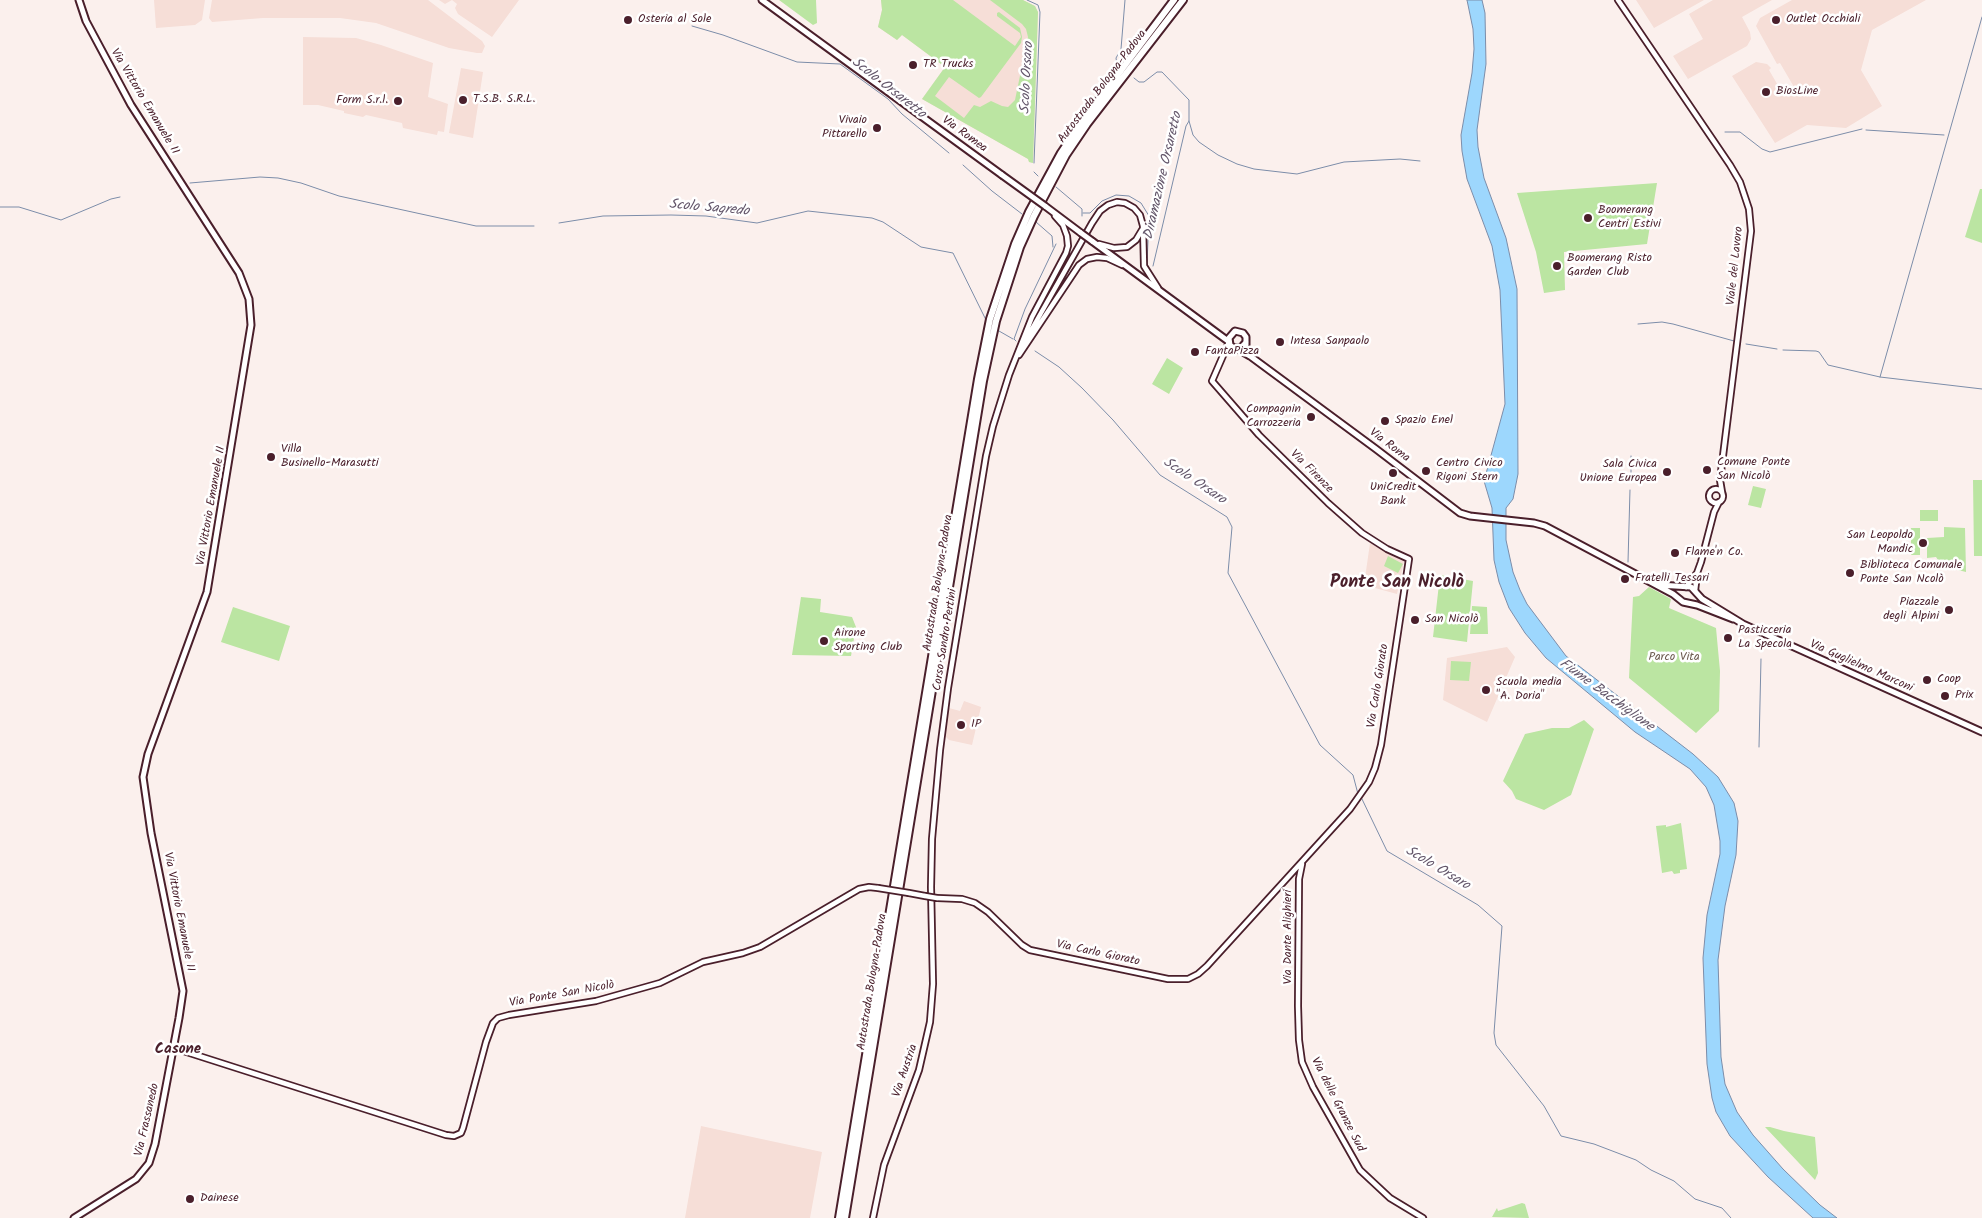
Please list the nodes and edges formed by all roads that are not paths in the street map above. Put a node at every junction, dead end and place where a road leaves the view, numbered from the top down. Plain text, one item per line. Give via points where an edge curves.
1 (79, 0) edge
2 (762, 0) edge
3 (1174, 0) edge
4 (1183, 0) edge
5 (1618, 0) edge
6 (1045, 206) junction
7 (1143, 226) junction
8 (1092, 241) junction
9 (1131, 269) junction
10 (1160, 290) junction
11 (1217, 331) junction
12 (1234, 332) junction
13 (1229, 341) junction
14 (1246, 342) junction
15 (1236, 348) junction
16 (1226, 351) junction
17 (1250, 356) junction
18 (1014, 362) junction
19 (1720, 481) junction
20 (1714, 490) junction
21 (1722, 492) junction
22 (1711, 500) junction
23 (1719, 502) junction
24 (1714, 512) junction
25 (1527, 522) joint
26 (1409, 559) joint
27 (1697, 573) junction
28 (1651, 583) junction
29 (1685, 587) junction
30 (1695, 592) junction
31 (1681, 600) junction
32 (1689, 603) junction
33 (1733, 619) junction
34 (1982, 732) edge
35 (1305, 858) junction
36 (1299, 870) junction
37 (1289, 875) junction
38 (1299, 879) junction
39 (878, 888) joint
40 (931, 927) joint
41 (1298, 1018) joint
42 (174, 1048) junction
43 (874, 1217) edge
44 (74, 1218) edge
45 (839, 1218) edge
46 (845, 1218) edge
47 (1423, 1218) edge

1 - 42 main road, Via Vittorio Emanuele II via 86,21 131,105 239,273 251,314 207,592 148,754 143,777 151,833 182,983
2 - 6 main road, Via Romea, bridge
3 - 45 highway, Autostrada Bologna-Padova via 1061,153 1015,244 990,319
4 - 46 highway, Autostrada Bologna-Padova via 1087,124 1062,163 1020,247 996,321
5 - 19 street, Viale del Lavoro via 1730,165 1749,209 1749,250
6 - 8 main road, Via Romea, bridge
6 - 18 street, Corso Sandro Pertini via 1058,218 1068,236 1068,246 1032,317
7 - 8 street via 1132,244 1114,248
7 - 10 street via 1144,266
7 - 18 street, Corso Sandro Pertini via 1138,212 1125,203 1113,203 1100,212
8 - 9 main road
9 - 10 main road
9 - 18 street, Corso Sandro Pertini via 1101,257 1083,261
10 - 11 main road
11 - 12 main road
11 - 13 main road
12 - 13 main road
12 - 14 main road via 1243,333
13 - 15 main road
13 - 16 street
14 - 15 main road via 1243,347
14 - 17 main road
15 - 16 street
15 - 17 main road, Via Roma
16 - 26 street, Via Firenze via 1212,381 1259,435 1362,533
17 - 25 main road, Via Roma via 1453,509 1466,516
18 - 40 street, Corso Sandro Pertini via 986,456 948,688 932,839
19 - 20 street, Viale del Lavoro
19 - 21 street, Viale del Lavoro
20 - 21 street
20 - 22 street, Viale del Lavoro
21 - 23 street, Viale del Lavoro via 1723,498
22 - 23 street
22 - 24 street, Viale del Lavoro
23 - 24 street, Viale del Lavoro
24 - 27 street, Viale del Lavoro
25 - 28 main road, Via Guglielmo Marconi via 1551,529
26 - 35 street, Via Carlo Giorato via 1378,757 1372,776 1359,799
27 - 29 street, Viale del Lavoro
27 - 30 street, Viale del Lavoro
28 - 29 main road, Via Guglielmo Marconi
28 - 31 main road, Via Guglielmo Marconi
29 - 30 main road, Via Guglielmo Marconi via 1691,587
29 - 31 main road via 1679,593
30 - 32 main road via 1695,599
30 - 33 main road, Via Guglielmo Marconi
31 - 32 main road, Via Guglielmo Marconi
32 - 33 main road, Via Guglielmo Marconi
33 - 34 main road, Via Guglielmo Marconi
35 - 36 street, Via Dante Alighieri
35 - 37 street, Via Carlo Giorato
36 - 37 street, Via Carlo Giorato
36 - 38 street, Via Dante Alighieri
37 - 38 street
37 - 39 street, Via Carlo Giorato, bridge via 1207,966 1186,979 1168,979 1030,950 975,903
38 - 41 street, Via Dante Alighieri
39 - 42 street, Via Ponte San Nicolò via 859,889 760,947 698,964 660,983 596,1001 502,1016 493,1023 486,1042 464,1128 454,1136
40 - 43 street, Via Austria via 933,984 928,1036 884,1165
41 - 47 street, Via delle Granze Sud via 1302,1062 1360,1170 1390,1198
42 - 44 main road, Via Frassanedo via 149,1162 136,1179

